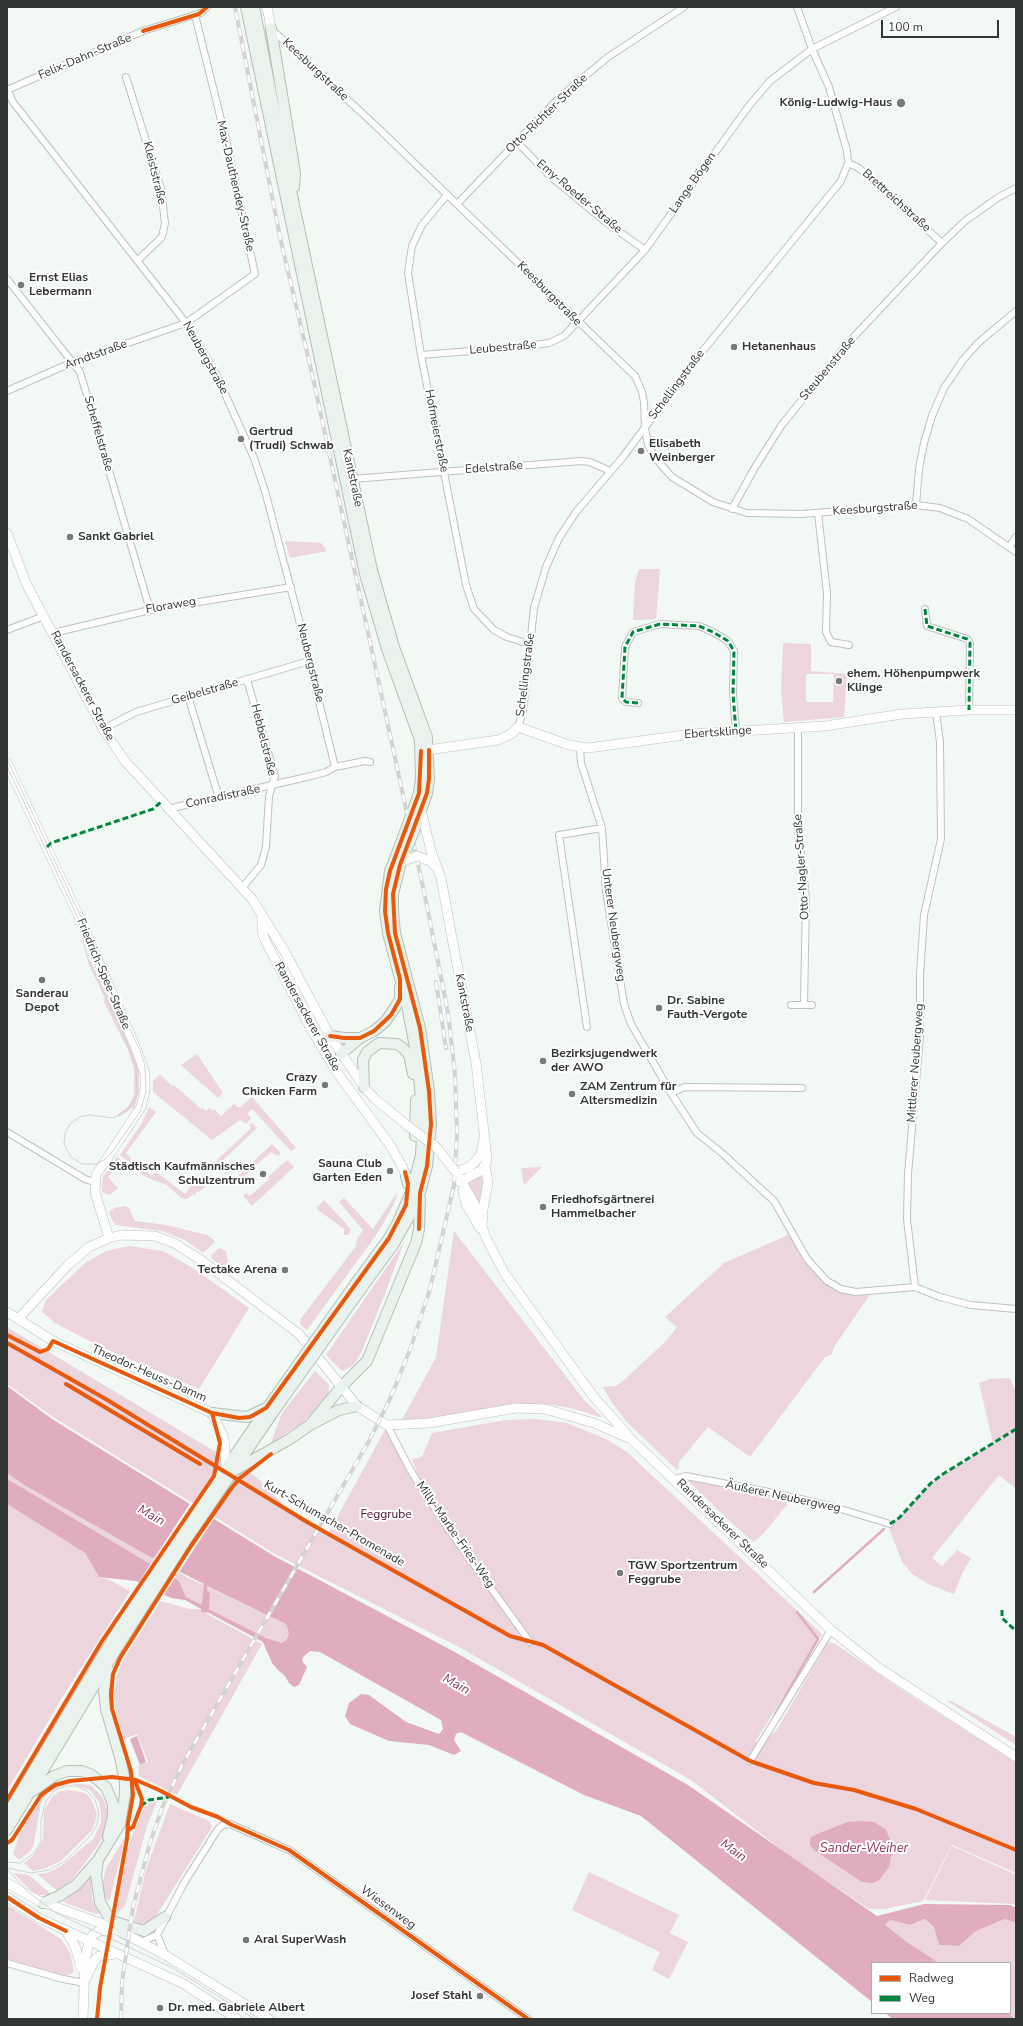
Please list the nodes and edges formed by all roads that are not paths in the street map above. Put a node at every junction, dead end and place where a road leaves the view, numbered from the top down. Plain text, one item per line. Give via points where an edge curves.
1 (206, 7) edge
2 (246, 7) edge
3 (254, 7) edge
4 (267, 7) edge
5 (684, 7) edge
6 (796, 7) edge
7 (896, 7) edge
8 (195, 15) junction
9 (271, 28) junction
10 (812, 49) junction
11 (126, 77) dead end
12 (7, 90) edge
13 (10, 102) edge
14 (517, 142) junction
15 (848, 163) junction
16 (1016, 188) edge
17 (447, 195) junction
18 (293, 199) junction
19 (456, 204) junction
20 (942, 243) junction
21 (644, 250) junction
22 (138, 260) junction
23 (7, 279) edge
24 (1016, 311) edge
25 (186, 322) junction
26 (578, 322) junction
27 (421, 355) junction
28 (73, 362) junction
29 (7, 391) edge
30 (645, 428) junction
31 (610, 471) junction
32 (444, 472) junction
33 (352, 479) junction
34 (916, 505) junction
35 (732, 509) junction
36 (818, 513) junction
37 (7, 533) edge
38 (1016, 537) edge
39 (1009, 547) junction
40 (1016, 552) edge
41 (291, 587) junction
42 (925, 609) dead end
43 (150, 610) junction
44 (44, 616) junction
45 (7, 630) edge
46 (53, 633) junction
47 (529, 644) junction
48 (849, 645) dead end
49 (309, 661) junction
50 (247, 680) junction
51 (188, 696) junction
52 (638, 703) dead end
53 (969, 710) junction
54 (1016, 710) edge
55 (936, 712) junction
56 (518, 727) junction
57 (798, 728) junction
58 (103, 729) junction
59 (736, 731) junction
60 (580, 748) junction
61 (425, 751) junction
62 (370, 762) dead end
63 (335, 767) junction
64 (8, 769) edge
65 (272, 786) junction
66 (219, 798) junction
67 (168, 809) junction
68 (421, 810) junction
69 (602, 828) junction
70 (399, 861) junction
71 (438, 870) junction
72 (242, 888) junction
73 (262, 913) junction
74 (400, 979) junction
75 (791, 1005) dead end
76 (804, 1005) junction
77 (812, 1005) dead end
78 (587, 1027) dead end
79 (330, 1036) junction
80 (360, 1038) junction
81 (341, 1054) junction
82 (364, 1087) junction
83 (802, 1088) dead end
84 (671, 1093) junction
85 (7, 1132) edge
86 (484, 1138) junction
87 (485, 1166) junction
88 (456, 1172) junction
89 (407, 1180) junction
90 (94, 1182) junction
91 (460, 1182) junction
92 (420, 1193) junction
93 (406, 1205) junction
94 (484, 1230) junction
95 (109, 1238) junction
96 (360, 1284) junction
97 (915, 1287) junction
98 (1016, 1309) edge
99 (7, 1312) edge
100 (18, 1319) junction
101 (341, 1387) junction
102 (358, 1406) junction
103 (266, 1408) junction
104 (212, 1413) junction
105 (310, 1425) junction
106 (390, 1425) junction
107 (632, 1440) junction
108 (229, 1469) junction
109 (675, 1480) junction
110 (890, 1524) dead end
111 (831, 1630) junction
112 (530, 1642) dead end
113 (112, 1657) junction
114 (1016, 1756) edge
115 (750, 1761) dead end
116 (28, 1794) junction
117 (7, 1815) edge
118 (7, 1830) edge
119 (103, 1850) junction
120 (98, 1860) junction
121 (7, 1883) edge
122 (7, 1898) edge
123 (43, 1903) junction
124 (165, 1917) junction
125 (114, 1921) junction
126 (66, 1931) junction
127 (125, 1934) junction
128 (157, 1935) junction
129 (89, 1941) junction
130 (140, 1942) junction
131 (119, 1955) junction
132 (165, 1955) junction
133 (7, 1963) edge
134 (85, 1983) junction
135 (265, 2018) edge
136 (83, 2019) edge
137 (237, 2019) edge
138 (528, 2019) edge

1 - 8 street, Felix-Dahn-Straße
2 - 61 main road via 365,574 387,649
3 - 18 main road, Kantstraße
4 - 9 main road
5 - 14 street, Otto-Richter-Straße via 608,58 558,100
6 - 10 street
7 - 10 street, Lange Bögen
8 - 12 street, Felix-Dahn-Straße via 143,31
8 - 25 street, Max-Dauthendey-Straße via 255,274
9 - 17 street, Keesburgstraße
9 - 18 main road via 295,173
10 - 15 street, Schellingstraße via 829,87
10 - 21 street, Lange Bögen via 782,71 748,107
11 - 22 street, Kleiststraße via 161,189 165,224 162,237
12 - 13 street, Neubergstraße
13 - 22 street, Neubergstraße
14 - 19 street, Otto-Richter-Straße
14 - 21 street, Emy-Roeder-Straße via 568,191
15 - 20 street, Brettreichstraße via 859,168
15 - 30 street, Schellingstraße via 841,181 700,353
16 - 20 street, Steubenstraße via 998,197 965,221
17 - 19 street, Keesburgstraße
17 - 27 street, Hofmeierstraße via 422,225 412,246 408,274
18 - 33 main road, Kantstraße
19 - 26 street, Keesburgstraße
20 - 35 street, Steubenstraße via 847,344 781,426
21 - 26 street, Lange Bögen
22 - 25 street, Neubergstraße
23 - 28 street, Scheffelstraße
24 - 34 street via 962,360 944,388 924,443
25 - 28 street, Arndtstraße
25 - 41 street, Neubergstraße via 216,374 254,458
26 - 27 street, Leubestraße via 564,336 549,343
26 - 30 street, Keesburgstraße via 635,376 643,397
27 - 32 street, Hofmeierstraße
28 - 29 street, Arndtstraße
28 - 43 street, Scheffelstraße via 80,372
30 - 31 street, Schellingstraße
30 - 35 street, Keesburgstraße via 648,445 672,477 713,502
31 - 32 street, Edelstraße via 581,461
31 - 47 street, Schellingstraße via 568,524 552,552 534,608
32 - 33 street, Edelstraße
32 - 47 street, Hofmeierstraße via 466,585 474,609 494,630
33 - 61 main road, Kantstraße via 385,620 426,732
34 - 36 street, Keesburgstraße
34 - 39 street, Keesburgstraße via 940,508 968,519
35 - 36 street, Keesburgstraße via 747,513
36 - 48 street, Keesburgstraße via 827,593 826,632 831,642
37 - 44 main road, Randersackerer Straße via 20,570
38 - 39 street
39 - 40 street, Keesburgstraße
41 - 43 street, Floraweg
41 - 49 street, Neubergstraße
42 - 53 street via 926,629 970,642
43 - 46 street, Floraweg
44 - 45 street
44 - 46 main road, Randersackerer Straße
46 - 58 main road, Randersackerer Straße
47 - 56 street, Schellingstraße via 523,711
49 - 50 street, Geibelstraße
49 - 63 street, Neubergstraße
50 - 51 street, Geibelstraße
50 - 65 street, Hebbelstraße via 275,776
51 - 58 street, Geibelstraße via 136,712
51 - 66 street
52 - 59 street via 626,702 622,698 624,647 633,632 660,624 700,626 728,641 734,651 733,694
53 - 54 main road, Ebertsklinge
53 - 55 main road, Ebertsklinge
55 - 57 main road, Ebertsklinge
55 - 97 street, Mittlerer Neubergweg via 940,742 941,839 924,915 920,975 920,1036 908,1174 907,1219
56 - 60 main road, Ebertsklinge
56 - 61 main road via 511,734 498,740
57 - 59 main road, Ebertsklinge
57 - 76 street, Otto-Nagler-Straße via 798,828 806,898
58 - 67 main road, Randersackerer Straße via 125,761
59 - 60 main road, Ebertsklinge
60 - 69 street, Unterer Neubergweg via 580,759
61 - 68 main road, Kantstraße via 429,780
61 - 70 main road, bridge via 419,793
62 - 63 street, Conradistraße
63 - 65 street, Conradistraße via 326,772
64 - 90 main road, Friedrich-Spee-Straße via 47,847 145,1074 145,1090 140,1107 100,1166
65 - 66 street, Conradistraße
65 - 72 street, Hebbelstraße via 266,847 261,864
66 - 67 street, Conradistraße
67 - 72 main road, Randersackerer Straße
68 - 70 main road, bridge
68 - 71 main road, Kantstraße
69 - 78 street via 559,835
69 - 84 street, Unterer Neubergweg via 606,892 624,1004 631,1024
70 - 71 main road, bridge via 417,856 430,861
70 - 74 main road via 390,871 385,911
70 - 92 main road via 393,894 395,933 420,1028 429,1092 431,1124
71 - 86 main road, Kantstraße via 476,1064
72 - 73 main road, Randersackerer Straße
73 - 79 main road, Randersackerer Straße
73 - 89 main road, Randersackerer Straße via 265,940 311,1029 336,1071 390,1145
74 - 80 main road via 400,999 391,1015
74 - 93 main road via 415,1040 423,1118 421,1155
75 - 76 street
76 - 77 street
79 - 80 main road
79 - 81 main road, Randersackerer Straße
80 - 81 main road
81 - 82 main road, Randersackerer Straße
82 - 88 main road, Randersackerer Straße, bridge via 398,1118 436,1147
82 - 89 main road via 362,1066 366,1052 379,1044 397,1044 404,1048 412,1066 416,1103 414,1157
83 - 84 street via 685,1087
84 - 97 street, Unterer Neubergweg via 697,1133 774,1201 807,1259 827,1281 841,1289 856,1292
85 - 90 street
86 - 87 main road, Kantstraße
86 - 88 main road, Kantstraße via 481,1154 475,1162
87 - 91 main road
87 - 94 main road, Kantstraße via 488,1182 482,1215
88 - 91 main road, Randersackerer Straße
89 - 93 main road
90 - 95 main road
91 - 94 main road, Randersackerer Straße via 474,1203
92 - 96 main road via 407,1222
92 - 101 main road via 420,1230 416,1243 367,1361
93 - 96 main road
94 - 107 main road, Randersackerer Straße via 505,1274 593,1396
95 - 100 main road via 89,1247 79,1255
95 - 101 main road via 133,1234 155,1236 174,1243 201,1260 299,1334
96 - 103 main road, bridge
96 - 108 main road, bridge
97 - 98 street via 971,1305
99 - 100 main road, Theodor-Heuss-Damm
100 - 104 main road, Theodor-Heuss-Damm via 53,1341
101 - 102 main road
101 - 105 main road
102 - 105 main road via 339,1410
102 - 106 main road
103 - 104 main road via 247,1418
103 - 108 main road
104 - 108 main road, Theodor-Heuss-Damm via 224,1438
105 - 108 main road via 288,1440
106 - 107 main road via 429,1423 516,1408 545,1409 594,1423
106 - 112 street, Milly-Marbe-Fries-Weg via 412,1473 449,1530
107 - 109 main road, Randersackerer Straße
108 - 113 main road
108 - 117 main road via 120,1627
109 - 110 street, Äußerer Neubergweg via 686,1476 769,1492 831,1506
109 - 111 main road, Randersackerer Straße
111 - 114 main road, Randersackerer Straße via 879,1668
111 - 115 street
113 - 116 main road
113 - 119 main road via 105,1679 105,1702 124,1772 125,1794 120,1824
116 - 118 main road
116 - 119 main road via 54,1776 67,1771 88,1773 98,1778 112,1800 114,1816
119 - 120 main road
120 - 123 main road via 76,1885
120 - 125 main road via 96,1875 100,1902 105,1913
121 - 123 main road
122 - 126 main road
123 - 127 main road
124 - 125 main road via 144,1932
124 - 128 street, Wiesenweg
124 - 138 street, Wiesenweg via 218,1829 226,1824 235,1826 289,1850
125 - 127 main road
126 - 129 main road
126 - 134 main road via 75,1946
127 - 130 main road
128 - 130 street
128 - 132 street
129 - 130 main road via 103,1929 109,1929
129 - 131 main road
129 - 134 main road via 85,1960
130 - 132 main road
131 - 134 main road via 99,1956 90,1968
131 - 137 main road via 184,1984
132 - 135 main road
133 - 134 street via 63,1980
134 - 136 main road

